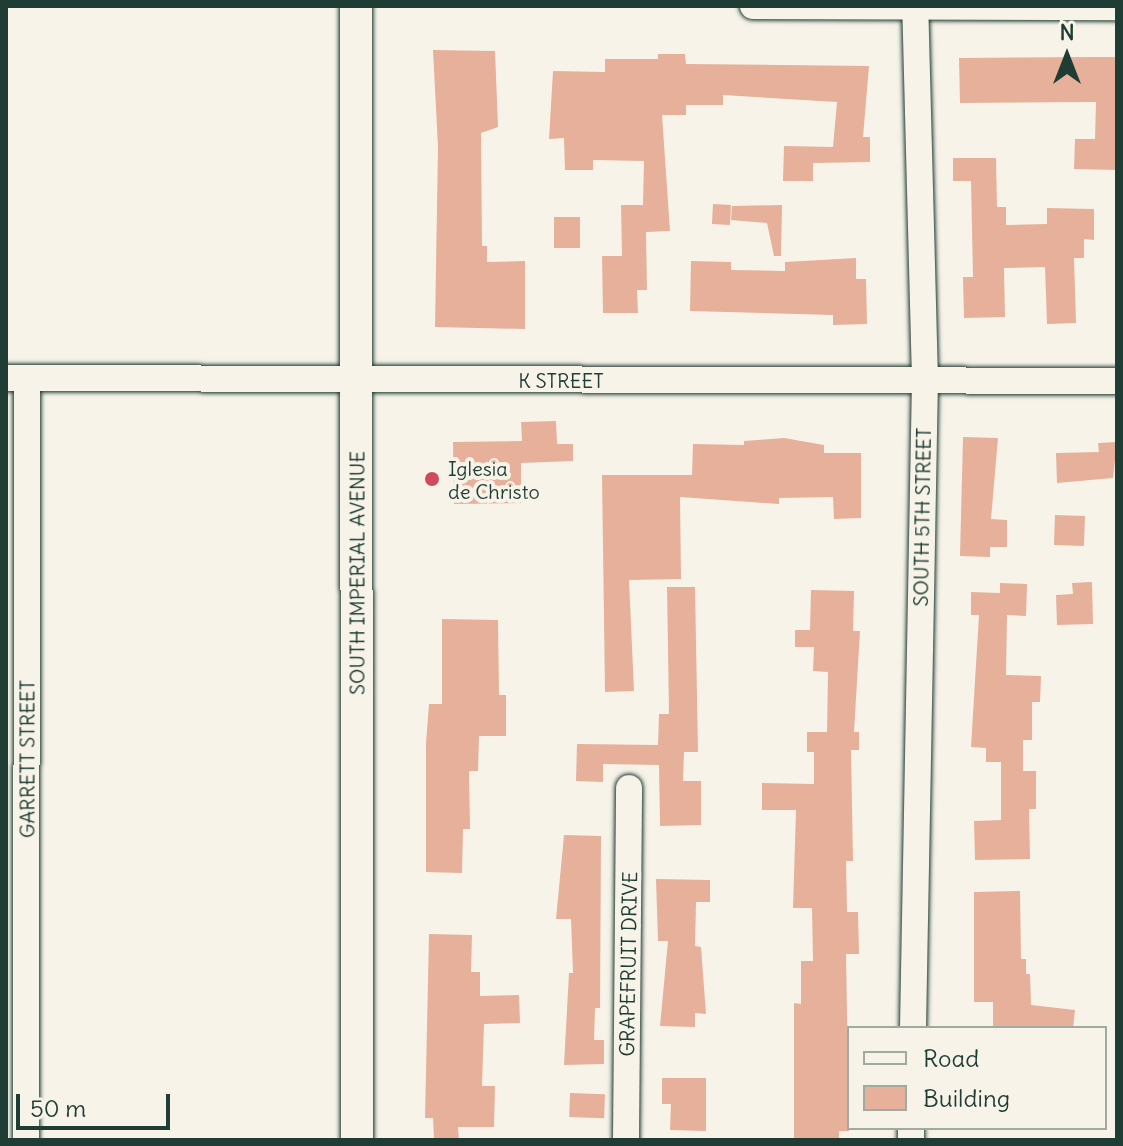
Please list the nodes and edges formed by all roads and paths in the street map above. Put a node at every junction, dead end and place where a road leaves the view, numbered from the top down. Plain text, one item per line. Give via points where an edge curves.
1 (356, 6) edge
2 (753, 6) edge
3 (915, 7) edge
4 (1117, 7) edge
5 (17, 378) edge
6 (356, 379) junction
7 (925, 380) junction
8 (1117, 381) edge
9 (629, 788) dead end
10 (913, 1026) edge
11 (26, 1140) edge
12 (357, 1140) edge
13 (626, 1140) edge

1 - 6 main road, SOUTH IMPERIAL AVENUE
2 - 3 street
3 - 4 street
3 - 7 street, SOUTH 5TH STREET
5 - 6 street, K STREET
5 - 11 street, GARRETT STREET
6 - 7 street, K STREET
6 - 12 main road, SOUTH IMPERIAL AVENUE
7 - 8 street, K STREET
7 - 10 street, SOUTH 5TH STREET
9 - 13 street, GRAPEFRUIT DRIVE

